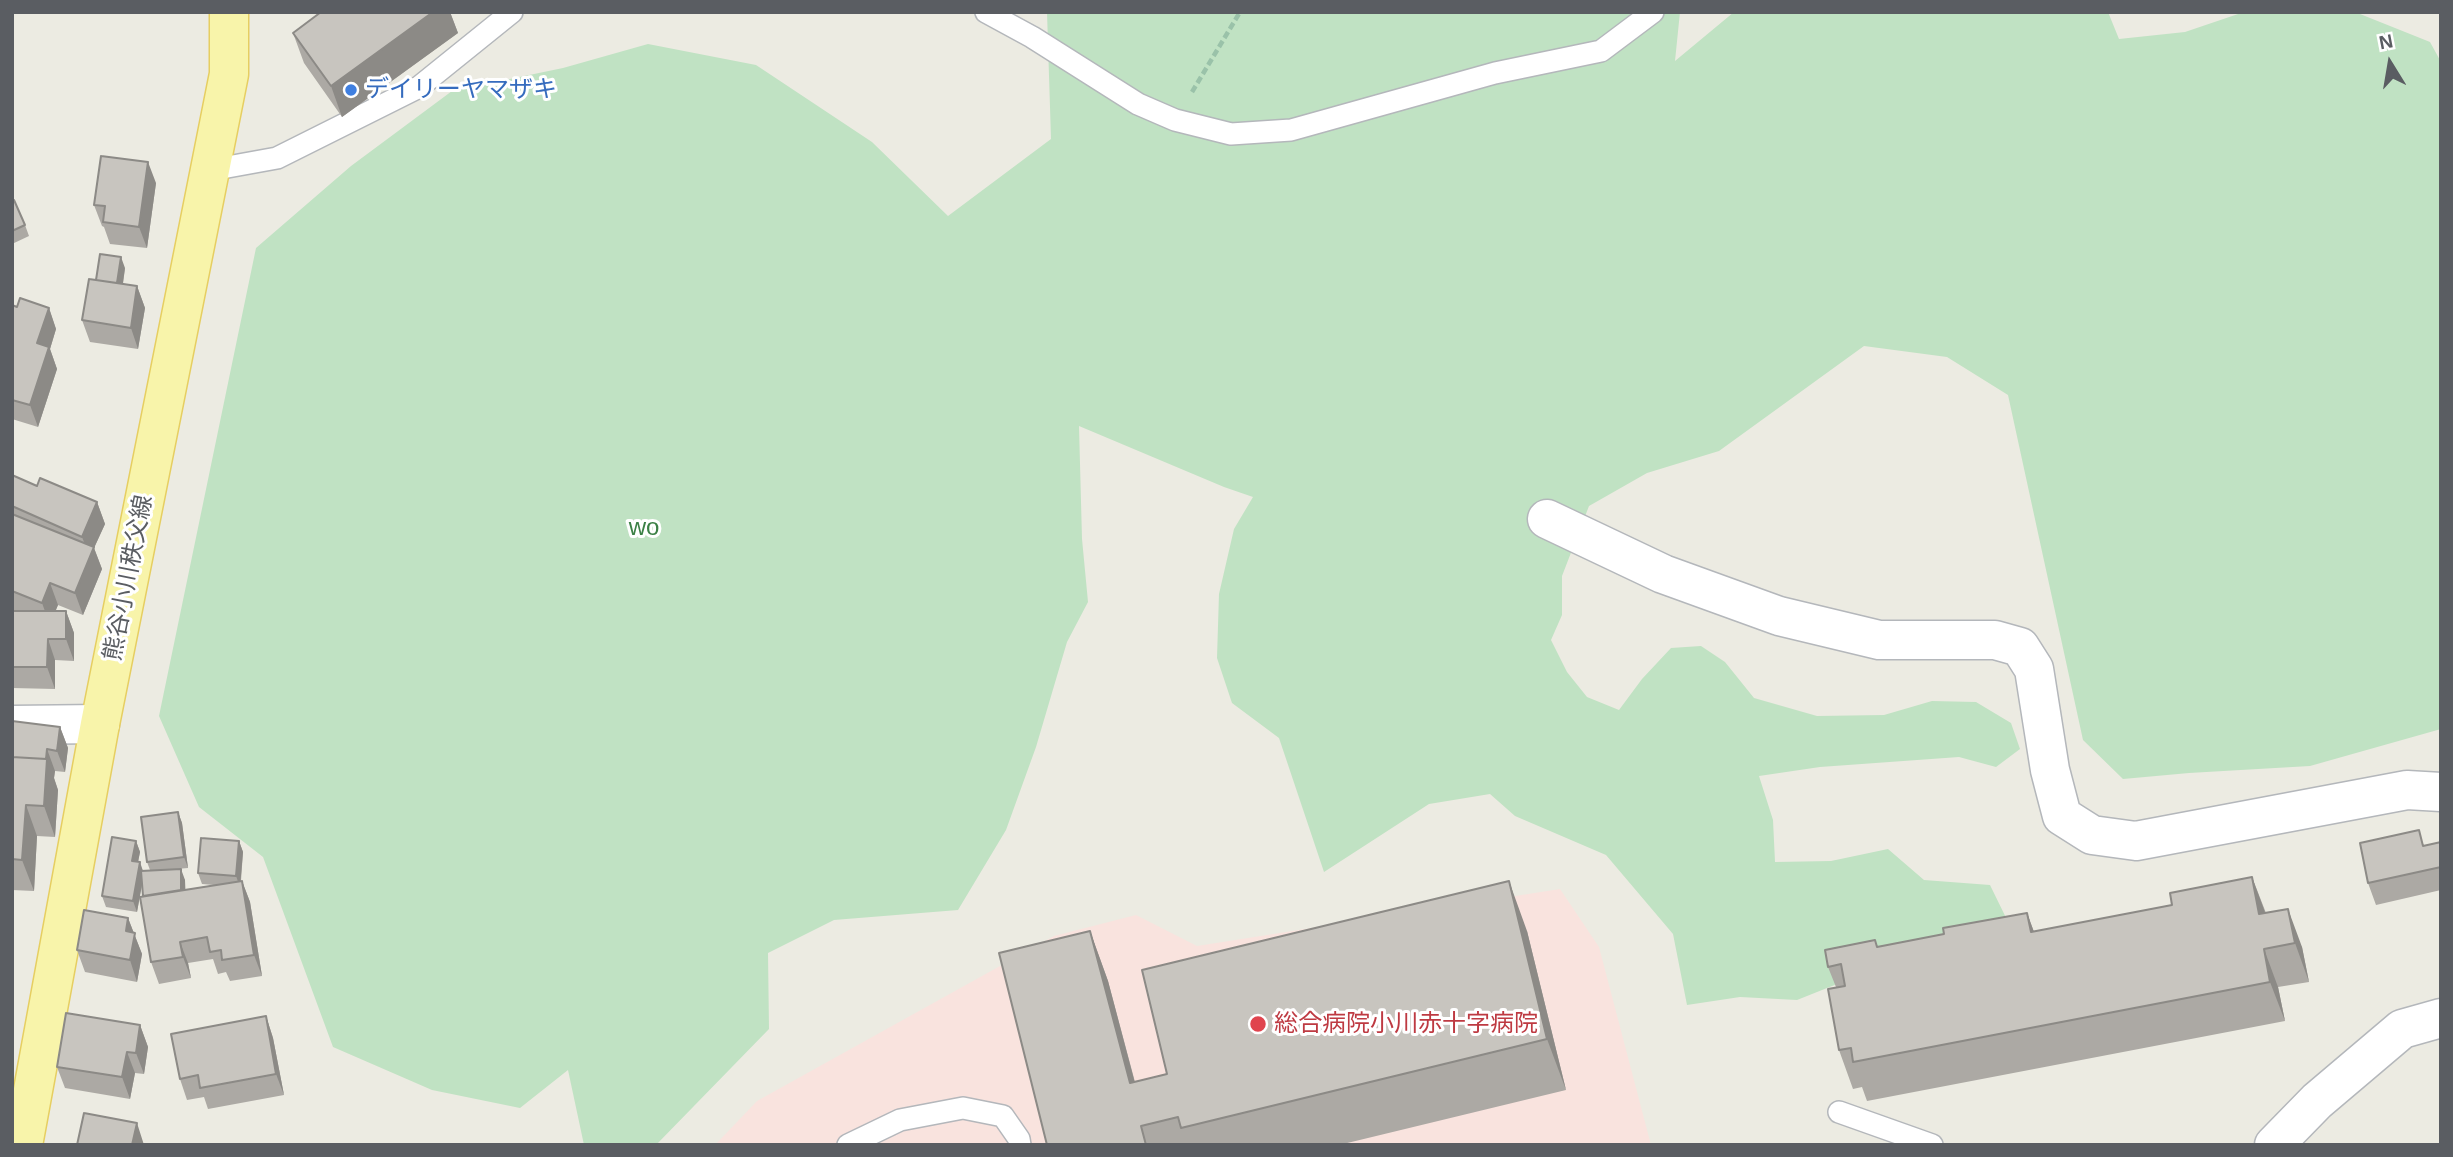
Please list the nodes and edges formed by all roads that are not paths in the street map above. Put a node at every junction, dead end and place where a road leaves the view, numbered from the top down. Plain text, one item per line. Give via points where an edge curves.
1 (229, 12) edge
2 (512, 12) edge
3 (986, 12) edge
4 (1653, 12) edge
5 (211, 170) junction
6 (1546, 519) dead end
7 (100, 724) junction
8 (12, 725) edge
9 (2441, 792) edge
10 (2441, 1018) edge
11 (1839, 1112) dead end
12 (23, 1145) edge
13 (848, 1145) edge
14 (1020, 1145) edge
15 (1931, 1145) edge
16 (2274, 1145) edge

1 - 5 main road, 熊谷小川秩父線 via 229,74
2 - 5 lane via 419,87 277,158
3 - 4 lane via 1138,104 1175,120 1231,134 1291,130 1495,73 1601,51
5 - 7 main road, 熊谷小川秩父線
6 - 9 street via 1663,574 1779,617 1880,640 1995,640 2020,647 2034,669 2062,816 2092,835 2136,841 2407,790
7 - 8 street
7 - 12 main road, 熊谷小川秩父線
10 - 16 street via 2402,1029 2317,1101
11 - 15 lane
13 - 14 lane via 900,1120 963,1108 1003,1116

